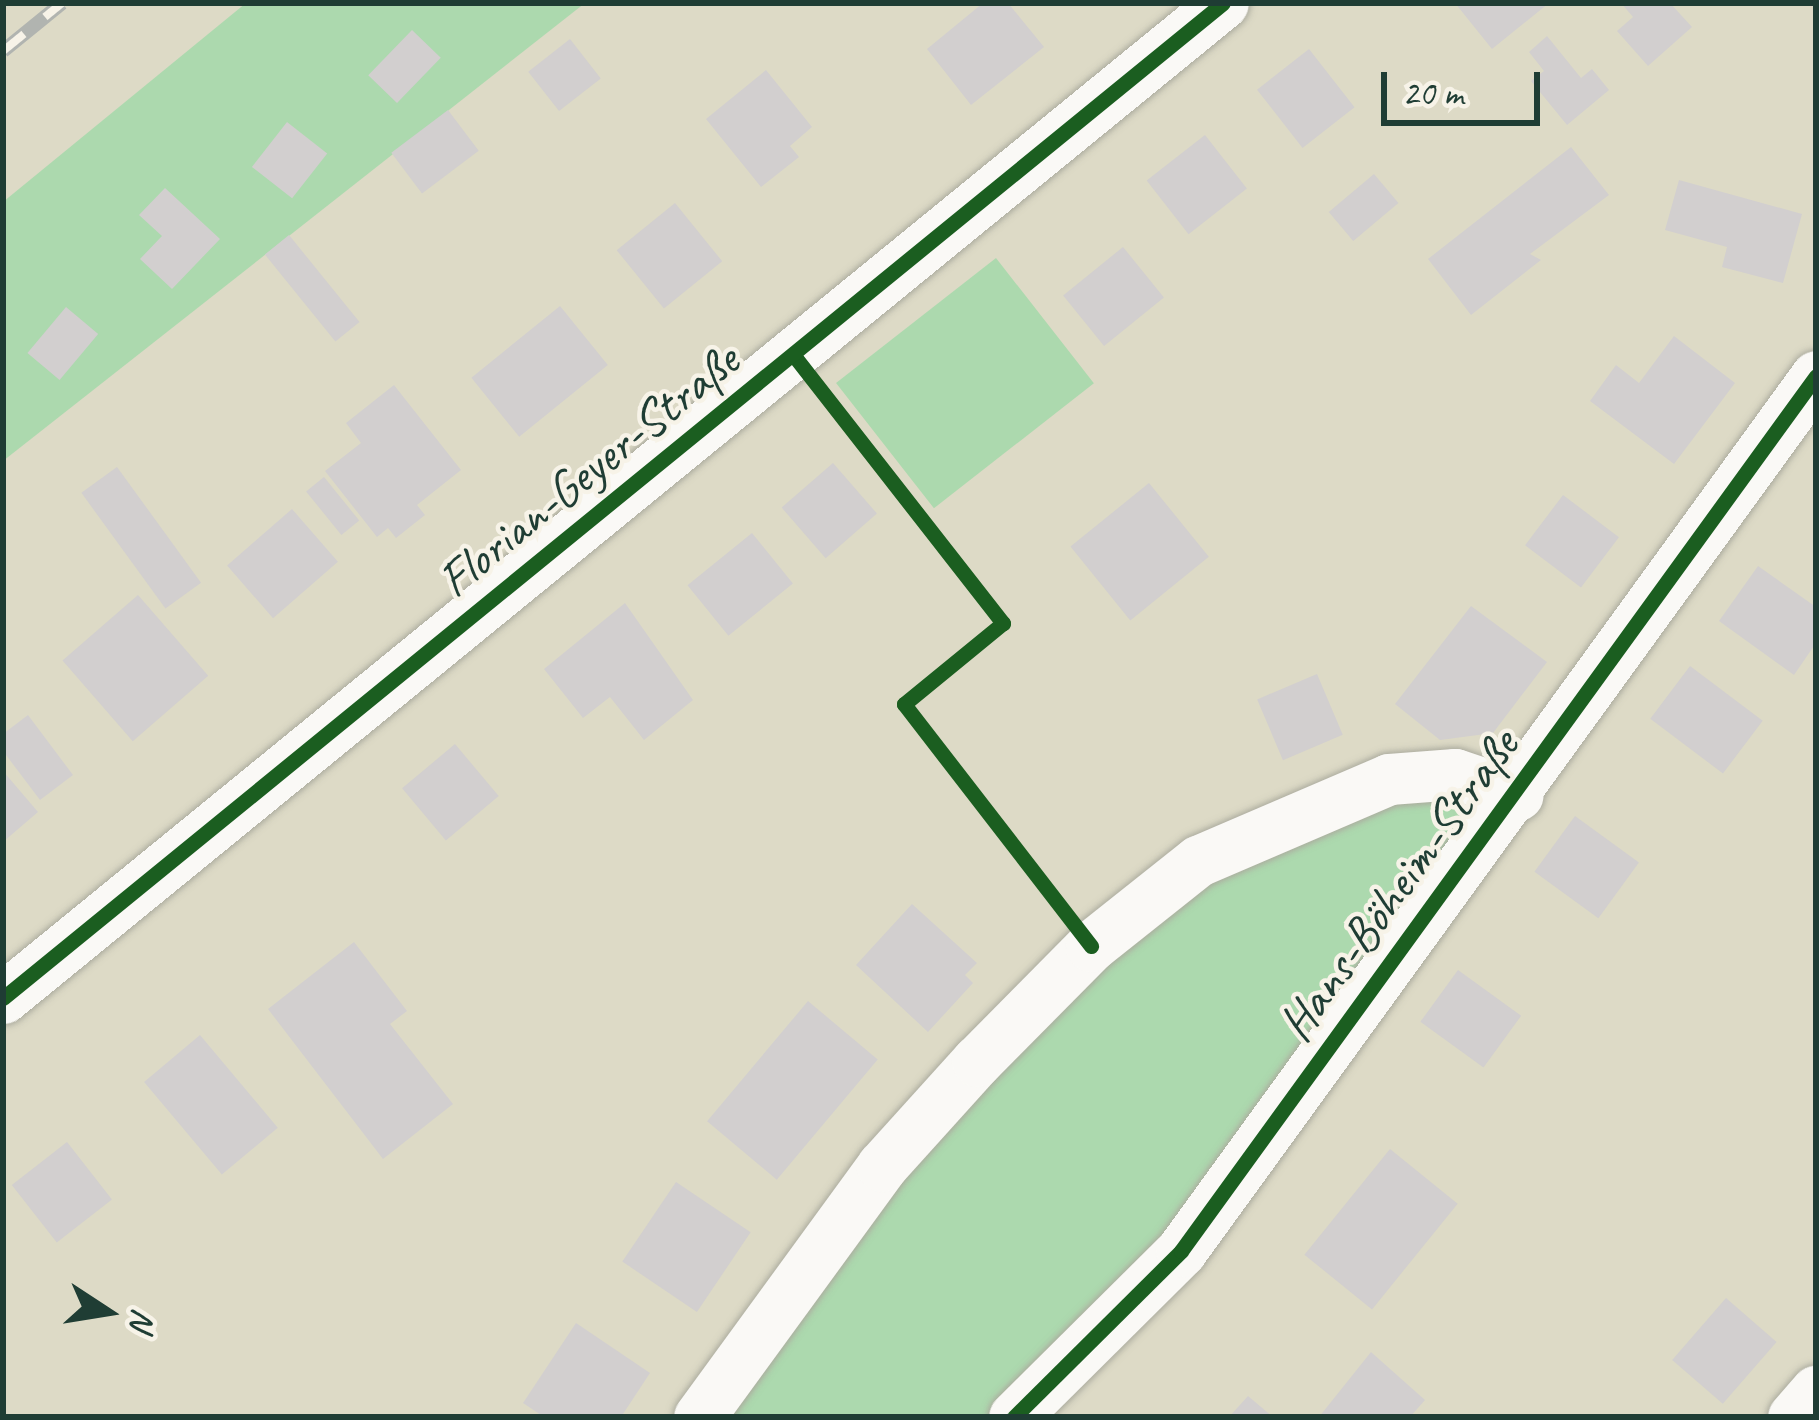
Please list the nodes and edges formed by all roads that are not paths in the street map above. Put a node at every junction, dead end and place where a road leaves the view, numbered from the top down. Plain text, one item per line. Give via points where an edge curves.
1 (1223, 3) edge
2 (1816, 376) edge
3 (1518, 795) junction
4 (3, 998) edge
5 (1816, 1391) edge
6 (699, 1417) edge
7 (1014, 1417) edge
8 (1793, 1417) edge

1 - 4 street, Florian-Geyer-Straße
2 - 3 street, Hans-Böheim-Straße
3 - 6 street, Hans-Böheim-Straße via 1455,773 1389,779 1198,861 1091,946 976,1061 882,1166
3 - 7 street, Hans-Böheim-Straße via 1181,1251
5 - 8 street

